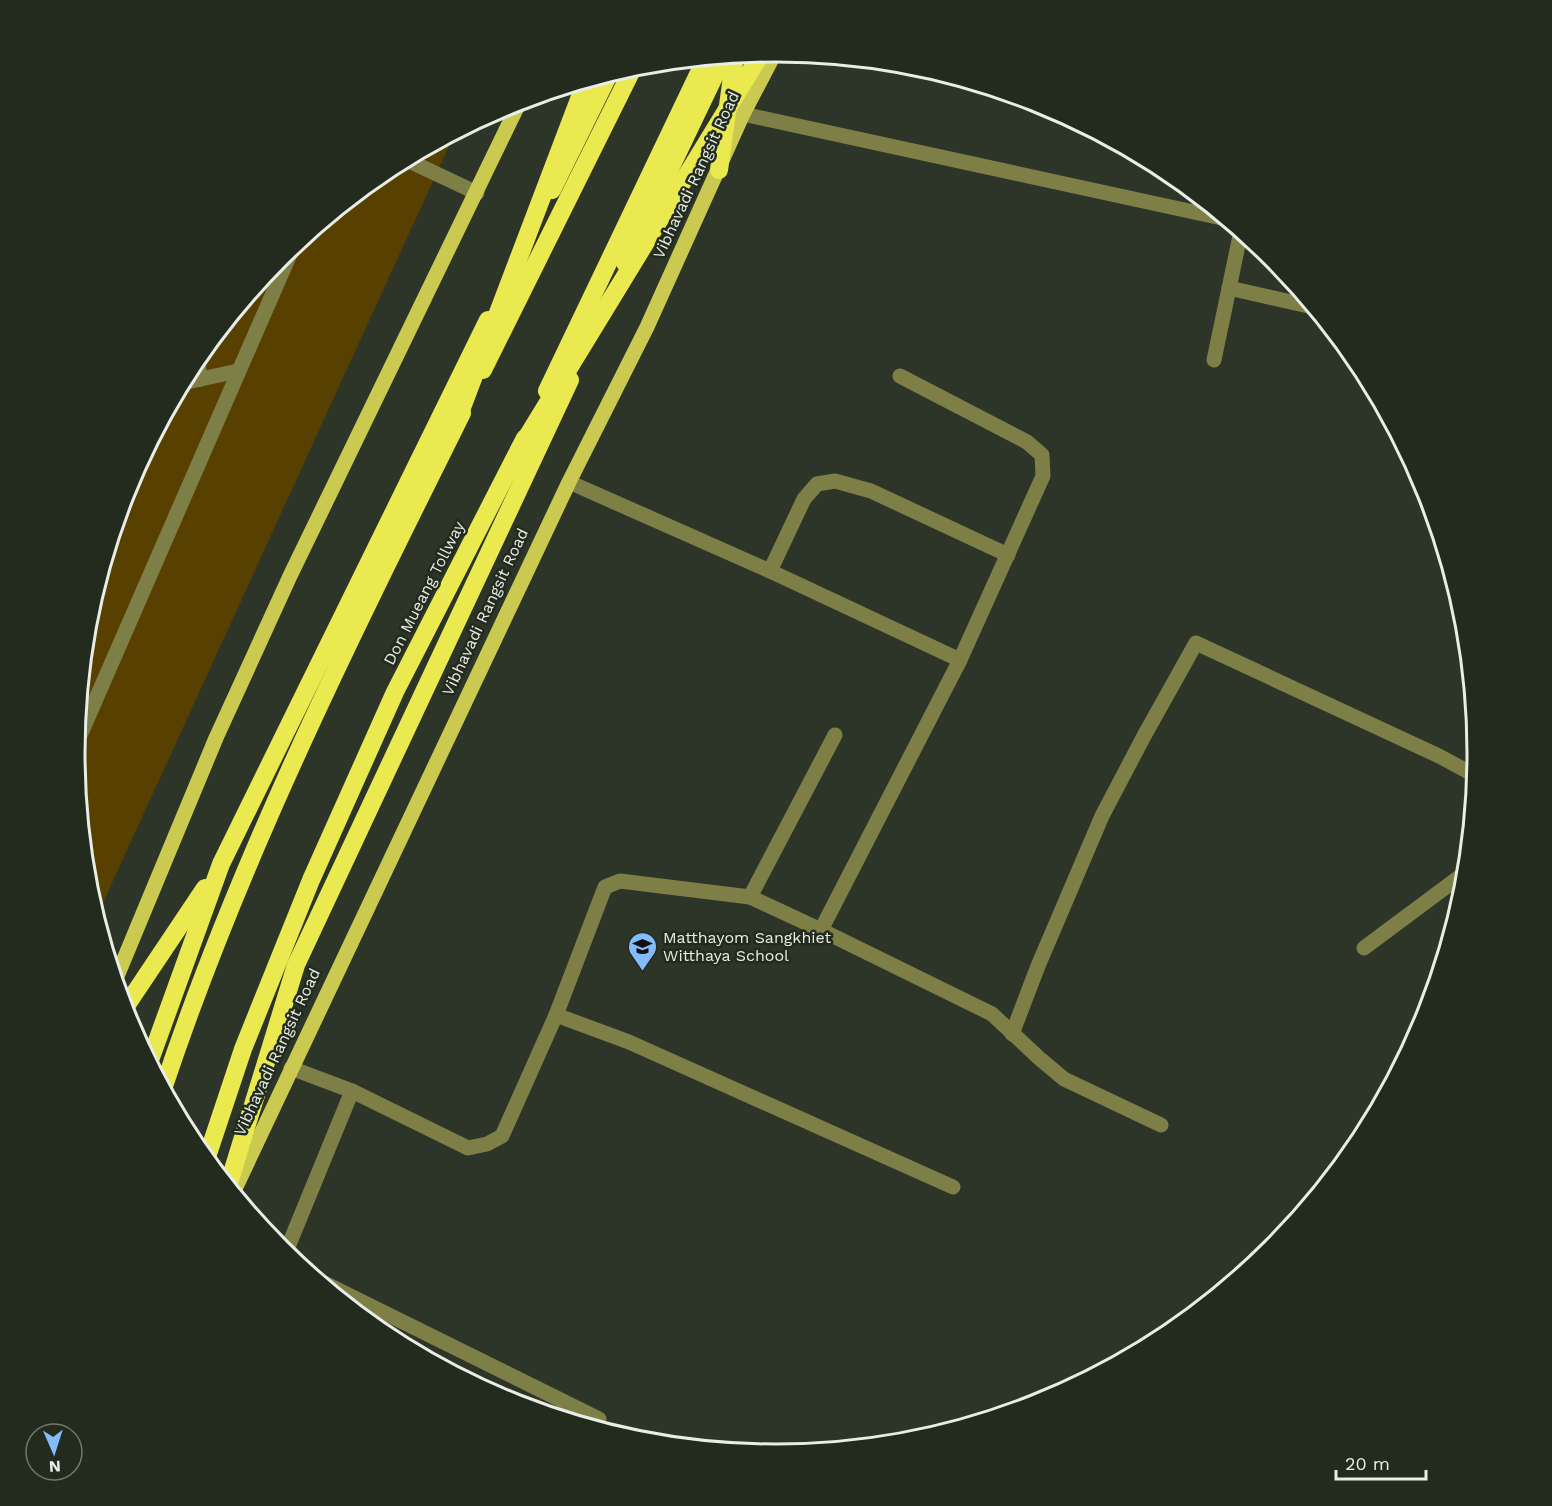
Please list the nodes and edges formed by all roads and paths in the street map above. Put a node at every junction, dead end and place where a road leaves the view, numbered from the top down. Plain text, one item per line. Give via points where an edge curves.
1 (756, 62) edge
2 (771, 62) edge
3 (734, 63) edge
4 (720, 64) edge
5 (702, 66) edge
6 (628, 78) edge
7 (604, 83) edge
8 (583, 89) edge
9 (514, 113) edge
10 (743, 114) junction
11 (415, 164) edge
12 (719, 170) junction
13 (477, 193) junction
14 (1211, 216) edge
15 (1239, 240) edge
16 (284, 267) edge
17 (1229, 288) junction
18 (1302, 305) edge
19 (1214, 360) dead end
20 (238, 371) junction
21 (199, 372) edge
22 (900, 376) dead end
23 (201, 379) junction
24 (194, 381) edge
25 (455, 426) junction
26 (519, 450) junction
27 (569, 482) junction
28 (1008, 555) junction
29 (770, 571) junction
30 (960, 660) junction
31 (86, 722) edge
32 (835, 735) dead end
33 (1467, 771) edge
34 (221, 864) junction
35 (1455, 880) edge
36 (750, 897) junction
37 (821, 930) junction
38 (1364, 948) dead end
39 (120, 970) edge
40 (130, 1000) edge
41 (556, 1015) junction
42 (1012, 1034) junction
43 (153, 1052) edge
44 (291, 1068) junction
45 (167, 1079) edge
46 (352, 1091) junction
47 (1161, 1125) dead end
48 (210, 1149) edge
49 (230, 1178) edge
50 (236, 1185) edge
51 (953, 1187) dead end
52 (289, 1244) edge
53 (344, 1293) edge
54 (599, 1419) dead end

1 - 26 highway, bridge
2 - 10 main road, Vibhavadi Rangsit Road
3 - 12 highway
4 - 49 highway, Vibhavadi Rangsit Road via 296,965
5 - 26 highway, Don Mueang Tollway, bridge
6 - 25 highway, bridge
7 - 34 highway
8 - 25 highway, bridge
9 - 13 main road
10 - 12 main road, Vibhavadi Rangsit Road
10 - 14 street
11 - 13 street
12 - 27 main road, Vibhavadi Rangsit Road via 647,327
13 - 39 main road via 236,694
15 - 17 street
16 - 20 street
17 - 18 street
17 - 19 street
20 - 23 street
20 - 31 street
21 - 23 street
22 - 28 street via 1027,442 1042,455 1042,476
23 - 24 street
25 - 45 highway via 247,866
26 - 48 highway, Don Mueang Tollway via 395,692 311,880 243,1049
27 - 29 street
27 - 44 main road, Vibhavadi Rangsit Road
28 - 29 street via 871,491 836,480 817,484 804,499
28 - 30 street
29 - 30 street
30 - 37 street
32 - 36 street
33 - 42 street via 1197,643 1102,816
34 - 40 highway
34 - 43 highway
35 - 38 street
36 - 37 street
36 - 41 street via 620,880 605,887
37 - 42 street via 992,1014
41 - 46 street via 502,1136 487,1144 468,1148
41 - 51 street via 629,1042
42 - 47 street via 1064,1079
44 - 46 street
44 - 50 main road, Vibhavadi Rangsit Road
46 - 52 street
53 - 54 street

